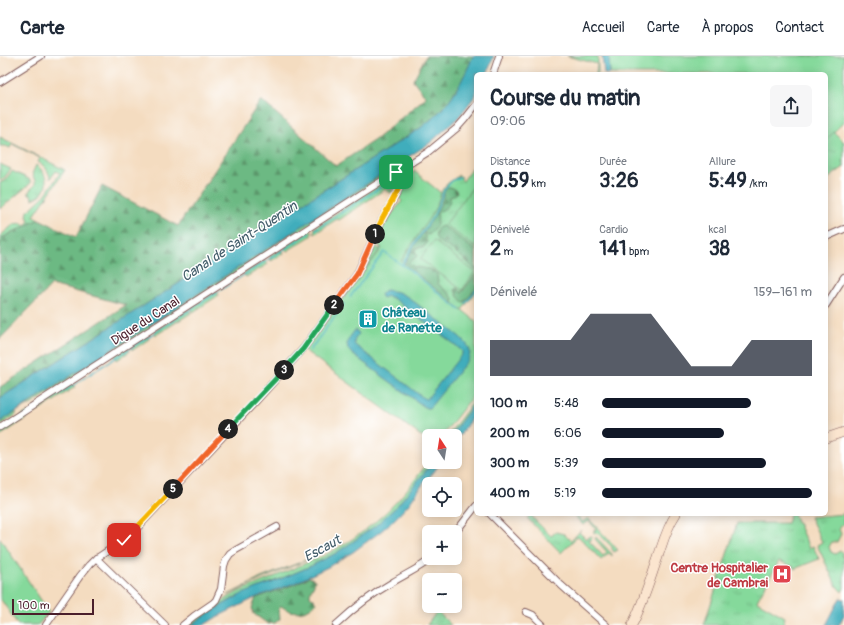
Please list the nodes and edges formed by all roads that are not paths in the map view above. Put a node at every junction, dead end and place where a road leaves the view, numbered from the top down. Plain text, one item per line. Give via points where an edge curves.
1 (41, 56) edge
2 (499, 56) edge
3 (494, 72) edge
4 (0, 82) edge
5 (474, 108) edge
6 (403, 168) junction
7 (844, 229) edge
8 (828, 236) edge
9 (844, 277) edge
10 (828, 302) edge
11 (0, 427) edge
12 (844, 432) edge
13 (828, 437) edge
14 (474, 509) edge
15 (492, 516) edge
16 (675, 516) edge
17 (461, 525) edge
18 (277, 527) dead end
19 (96, 558) junction
20 (422, 565) edge
21 (526, 612) dead end
22 (46, 625) edge
23 (165, 625) edge
24 (183, 625) edge
25 (336, 625) edge
26 (543, 625) edge
27 (606, 625) edge
28 (632, 625) edge

1 - 4 street
2 - 3 street
5 - 6 street, Digue du Canal via 447,137
6 - 11 street, Digue du Canal
6 - 19 street via 398,190 357,274 303,349 134,530 120,543
7 - 8 street
9 - 10 street
12 - 13 street
14 - 17 street
15 - 27 street via 561,585
16 - 28 street via 666,532
18 - 24 street via 228,557 216,600
19 - 22 street via 80,576
19 - 23 street
20 - 25 street via 378,591
21 - 26 street

